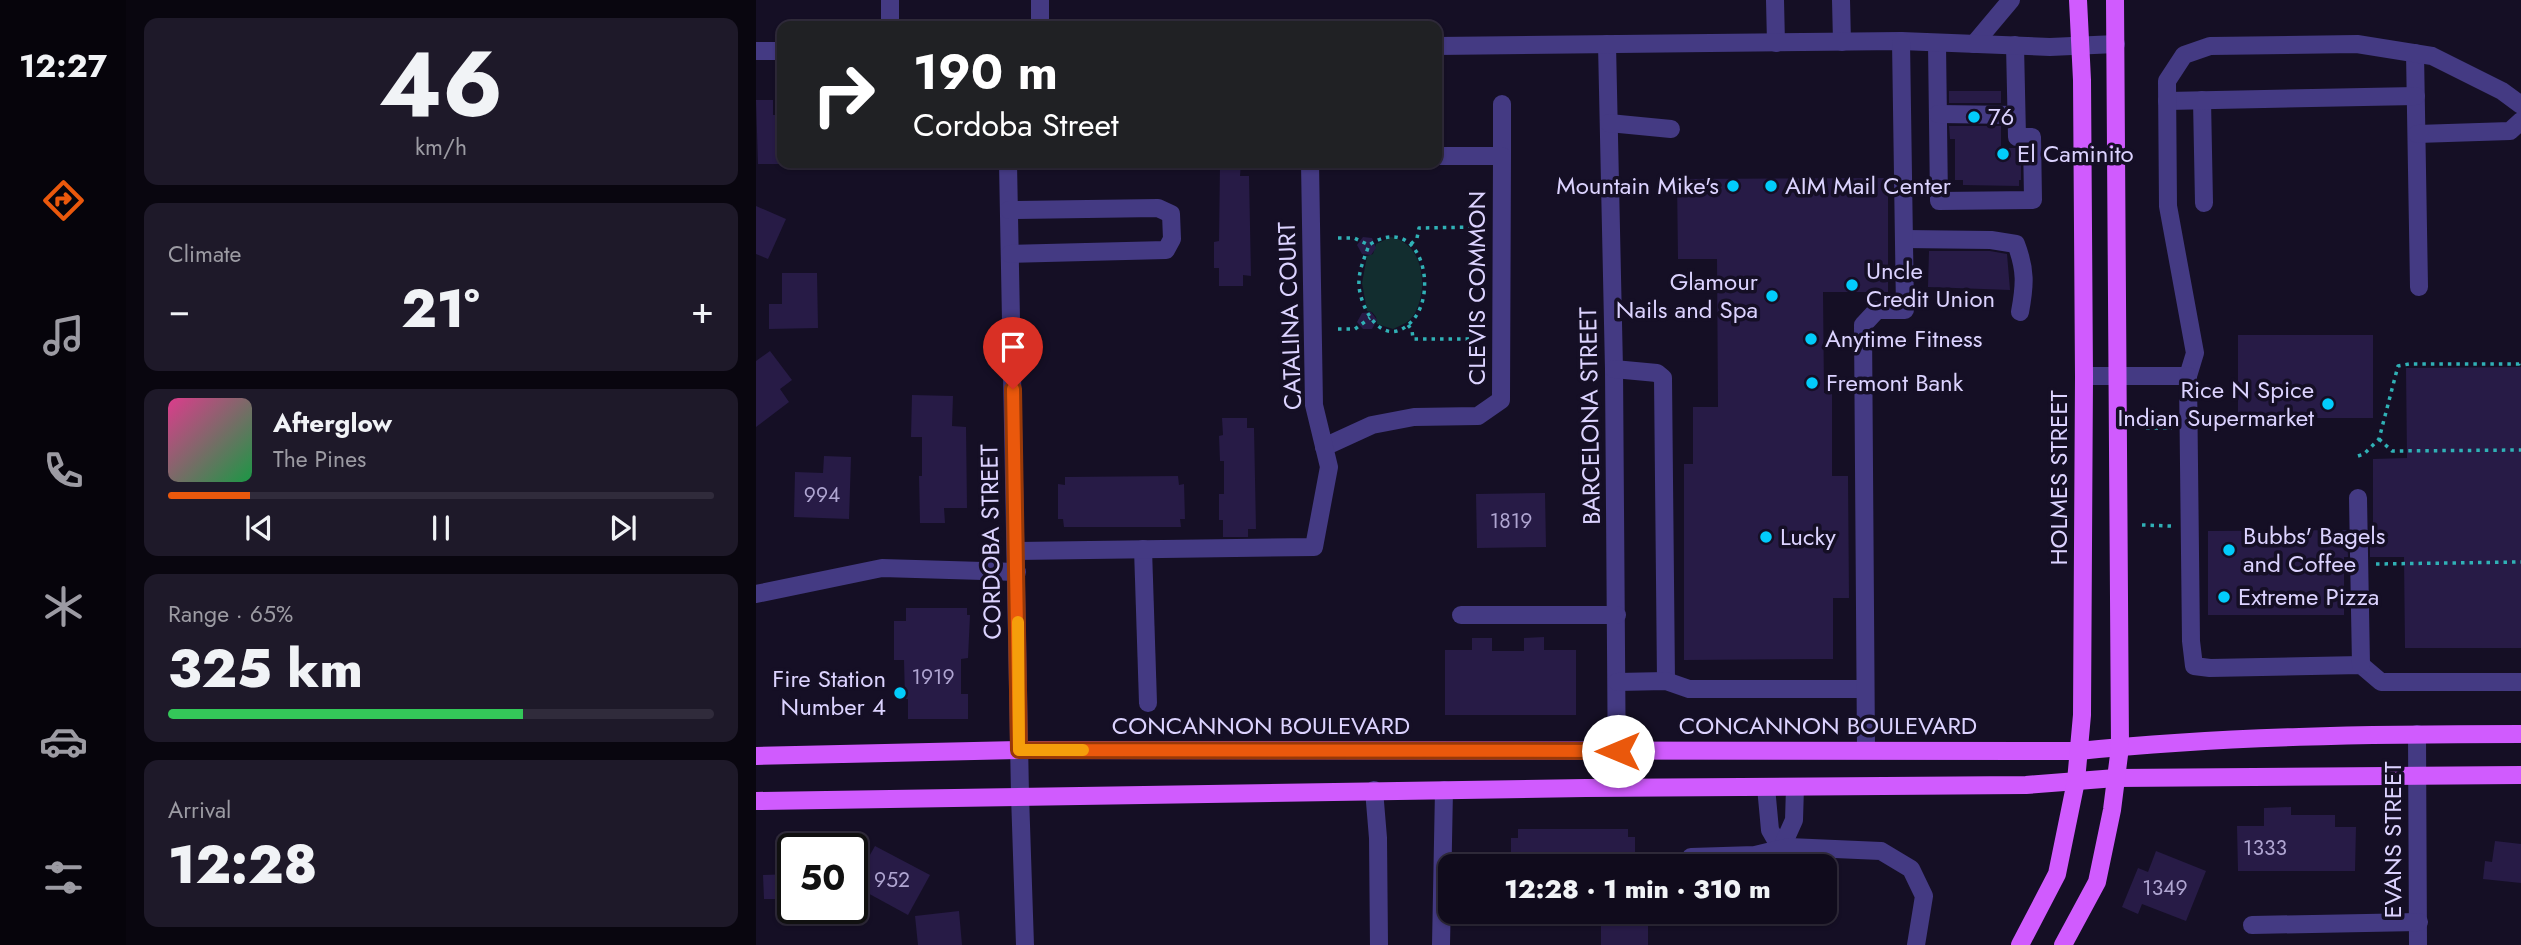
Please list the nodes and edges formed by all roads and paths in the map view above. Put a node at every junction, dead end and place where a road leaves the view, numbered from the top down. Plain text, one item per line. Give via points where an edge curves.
1 (890, 0) edge
2 (1040, 0) edge
3 (1775, 0) edge
4 (1841, 0) edge
5 (2011, 0) edge
6 (2078, 0) edge
7 (2115, 0) edge
8 (890, 21) edge
9 (1040, 21) edge
10 (1900, 41) junction
11 (1842, 42) junction
12 (1776, 43) junction
13 (1937, 43) junction
14 (1607, 44) junction
15 (1974, 44) junction
16 (2116, 44) junction
17 (1442, 46) edge
18 (2015, 46) junction
19 (2080, 46) junction
20 (756, 51) edge
21 (777, 51) edge
22 (2415, 53) junction
23 (2416, 96) junction
24 (2202, 100) junction
25 (2167, 101) junction
26 (1502, 104) dead end
27 (2521, 105) edge
28 (1938, 114) junction
29 (2016, 115) junction
30 (2521, 121) edge
31 (1609, 123) junction
32 (1671, 129) dead end
33 (2417, 134) junction
34 (1442, 156) edge
35 (1502, 156) junction
36 (1008, 168) edge
37 (1310, 168) edge
38 (2204, 203) dead end
39 (1009, 210) junction
40 (1492, 227) dead end
41 (1338, 239) dead end
42 (1904, 239) junction
43 (1411, 244) junction
44 (1369, 245) junction
45 (1010, 254) junction
46 (2419, 287) dead end
47 (2020, 312) dead end
48 (1370, 318) junction
49 (1408, 325) junction
50 (1338, 329) dead end
51 (1492, 339) dead end
52 (2521, 360) edge
53 (1614, 369) junction
54 (2084, 376) junction
55 (2119, 376) junction
56 (2188, 376) junction
57 (2146, 428) dead end
58 (2177, 428) dead end
59 (2379, 439) junction
60 (1324, 447) junction
61 (2521, 450) edge
62 (2358, 456) dead end
63 (2358, 498) dead end
64 (2142, 525) dead end
65 (2161, 526) dead end
66 (1143, 549) junction
67 (1017, 551) junction
68 (2521, 562) edge
69 (2359, 564) junction
70 (1017, 572) junction
71 (756, 594) edge
72 (1461, 615) dead end
73 (1617, 615) junction
74 (2361, 665) junction
75 (1666, 681) junction
76 (1617, 682) junction
77 (2521, 682) edge
78 (1865, 689) junction
79 (1149, 703) dead end
80 (2417, 734) junction
81 (2521, 734) edge
82 (2120, 747) junction
83 (1019, 750) junction
84 (1866, 750) junction
85 (1618, 751) junction
86 (2079, 751) junction
87 (756, 756) edge
88 (2417, 775) junction
89 (2521, 775) edge
90 (2116, 778) junction
91 (2076, 781) junction
92 (1617, 787) junction
93 (1766, 787) junction
94 (1795, 787) junction
95 (1374, 790) junction
96 (1444, 790) junction
97 (1020, 795) junction
98 (756, 801) edge
99 (1782, 849) junction
100 (1760, 854) edge
101 (2419, 922) junction
102 (2252, 925) dead end
103 (1025, 945) edge
104 (1379, 945) edge
105 (1441, 945) edge
106 (1916, 945) edge
107 (2020, 945) edge
108 (2063, 945) edge
109 (2418, 945) edge

1 - 8 street
2 - 9 street
3 - 12 street
4 - 11 street
5 - 15 street
6 - 19 main road, HOLMES STREET
7 - 16 main road
10 - 11 street
10 - 13 street
10 - 42 street
11 - 12 street
12 - 14 street
13 - 15 street
13 - 28 street
14 - 17 street
14 - 31 street, BARCELONA STREET
15 - 18 street
16 - 19 street
16 - 55 main road
18 - 19 street
18 - 29 street
19 - 54 main road, HOLMES STREET
20 - 21 street
22 - 23 street
22 - 25 street via 2357,44 2210,46 2184,55 2167,81
22 - 27 street via 2444,62
23 - 24 street
23 - 33 street
24 - 25 street
24 - 38 street
25 - 56 street via 2168,206 2195,353
26 - 35 street, CLEVIS COMMON
28 - 29 street
28 - 29 street via 1939,201 2033,200 2032,137 2017,137
30 - 33 street via 2510,131
31 - 32 street
31 - 53 street, BARCELONA STREET
33 - 46 street
34 - 35 street, CLEVIS COMMON
35 - 60 street, CLEVIS COMMON via 1501,400 1478,416 1414,417 1372,425
36 - 39 street, CORDOBA STREET
37 - 60 street, CATALINA COURT via 1314,405
39 - 45 street, CORDOBA STREET
39 - 45 street via 1158,208 1171,214 1172,240 1166,250
40 - 43 path via 1419,228
41 - 44 path via 1354,238
42 - 47 street via 2015,244 2024,264
42 - 78 street via 1905,310 1877,310 1863,324
43 - 44 path via 1390,235
43 - 49 path via 1420,258 1424,289 1419,312
44 - 48 path via 1359,284
45 - 67 street, CORDOBA STREET
48 - 49 path via 1392,332
48 - 50 path via 1355,329
49 - 51 path via 1413,339
52 - 59 path via 2519,364 2398,366
53 - 73 street, BARCELONA STREET
53 - 75 street via 1657,373 1664,378
54 - 55 street
54 - 86 main road, HOLMES STREET
55 - 56 street
55 - 82 main road
56 - 74 street via 2194,666
57 - 58 path
59 - 61 path via 2392,451
59 - 62 path
60 - 66 street, CATALINA COURT via 1329,467 1314,547
63 - 69 street
64 - 65 path
66 - 67 street
66 - 79 street
67 - 70 street, CORDOBA STREET
68 - 69 path
69 - 74 street
70 - 71 street via 882,568
70 - 83 street, CORDOBA STREET
72 - 73 street
73 - 76 street, BARCELONA STREET
74 - 77 street via 2381,682
75 - 76 street
75 - 78 street via 1689,689
76 - 85 street, BARCELONA STREET
78 - 84 street
80 - 81 main road, CONCANNON BOULEVARD
80 - 82 main road, CONCANNON BOULEVARD
80 - 88 street, EVANS STREET
82 - 86 main road, CONCANNON BOULEVARD
82 - 90 main road
83 - 85 main road, CONCANNON BOULEVARD
83 - 87 main road, CONCANNON BOULEVARD
83 - 97 street, CORDOBA STREET
84 - 85 main road, CONCANNON BOULEVARD
84 - 86 main road, CONCANNON BOULEVARD
85 - 92 street, BARCELONA STREET
86 - 91 main road, HOLMES STREET
88 - 89 main road
88 - 90 main road
88 - 101 street, EVANS STREET
90 - 91 main road
90 - 108 main road via 2097,882
91 - 94 main road
91 - 107 main road, HOLMES STREET via 2057,874
92 - 93 main road
92 - 96 main road
93 - 94 main road
93 - 99 street via 1770,830
94 - 99 street via 1794,820
95 - 96 main road
95 - 97 main road
95 - 104 street
96 - 105 street
97 - 98 main road
97 - 103 street, CORDOBA STREET
99 - 100 street
99 - 106 street via 1881,851 1911,869 1924,896
101 - 102 street
101 - 109 street, EVANS STREET

